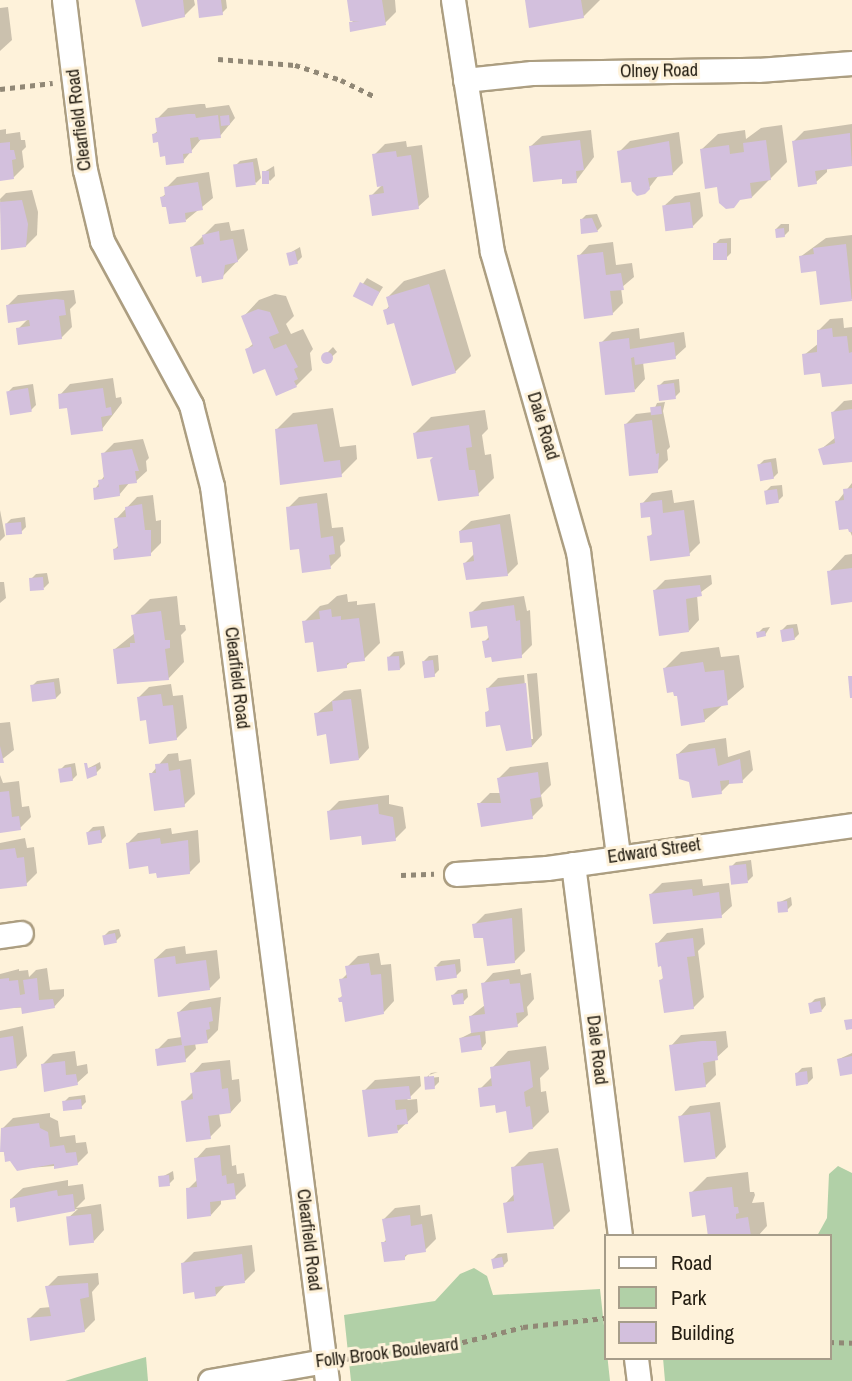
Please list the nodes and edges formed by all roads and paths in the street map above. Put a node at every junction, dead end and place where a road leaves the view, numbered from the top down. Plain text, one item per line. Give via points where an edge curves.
1 (64, 0) edge
2 (453, 0) edge
3 (218, 59) dead end
4 (852, 63) edge
5 (74, 80) junction
6 (465, 80) junction
7 (0, 89) edge
8 (374, 96) dead end
9 (852, 825) edge
10 (618, 855) junction
11 (573, 864) junction
12 (456, 874) joint
13 (401, 875) dead end
14 (621, 1234) edge
15 (604, 1318) edge
16 (831, 1342) edge
17 (852, 1343) edge
18 (636, 1360) edge
19 (326, 1371) edge
20 (210, 1381) edge
21 (639, 1381) edge

1 - 5 street, Clearfield Road
2 - 6 street, Dale Road
3 - 8 path via 295,65
4 - 6 street, Olney Road via 758,70 532,73
5 - 7 path
5 - 19 street, Clearfield Road via 85,170 102,241 179,379 207,460
6 - 10 street, Dale Road via 492,252 578,551
9 - 10 street, Edward Street
10 - 11 street, Edward Street
11 - 12 street, Edward Street
11 - 14 street, Dale Road
12 - 13 path
15 - 19 path, Folly Brook Boulevard via 523,1327
16 - 17 path
18 - 21 street
19 - 20 street, Folly Brook Boulevard

